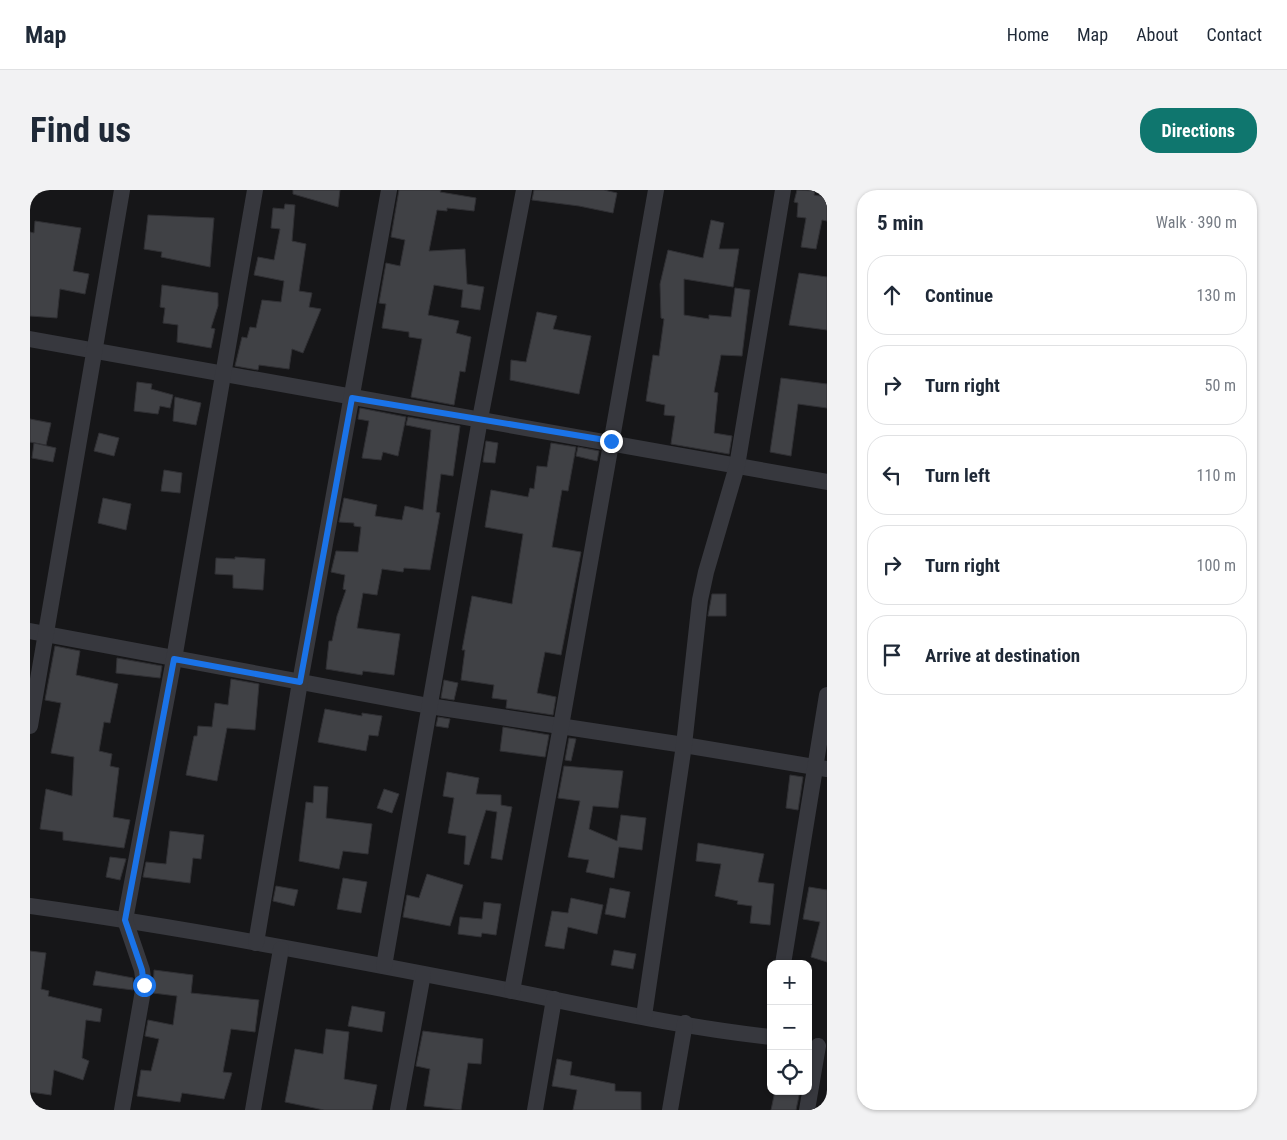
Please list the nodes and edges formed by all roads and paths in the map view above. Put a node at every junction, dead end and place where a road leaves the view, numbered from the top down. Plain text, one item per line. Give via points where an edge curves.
1 (122, 190) edge
2 (255, 190) edge
3 (389, 190) edge
4 (524, 190) edge
5 (656, 190) edge
6 (783, 190) edge
7 (30, 339) edge
8 (95, 352) junction
9 (224, 375) junction
10 (352, 398) junction
11 (480, 419) junction
12 (611, 441) junction
13 (737, 466) junction
14 (827, 482) edge
15 (30, 630) edge
16 (47, 634) junction
17 (174, 659) junction
18 (300, 682) junction
19 (827, 695) edge
20 (430, 706) junction
21 (30, 726) edge
22 (562, 726) junction
23 (684, 745) junction
24 (821, 768) edge
25 (30, 906) edge
26 (125, 920) junction
27 (256, 943) junction
28 (281, 949) junction
29 (783, 960) edge
30 (384, 966) junction
31 (423, 974) junction
32 (512, 991) junction
33 (554, 999) junction
34 (644, 1016) junction
35 (685, 1023) junction
36 (767, 1036) edge
37 (818, 1046) edge
38 (122, 1110) edge
39 (253, 1110) edge
40 (398, 1110) edge
41 (534, 1110) edge
42 (670, 1110) edge
43 (807, 1110) edge

1 - 8 street
2 - 9 street
3 - 10 street
4 - 11 street
5 - 12 street
6 - 13 street
7 - 8 street
8 - 9 street
8 - 16 street
9 - 10 street
9 - 17 street
10 - 11 street
10 - 18 street
11 - 12 street
11 - 20 street
12 - 13 street
12 - 22 street
13 - 14 street
13 - 23 street via 700,600
15 - 16 street
16 - 17 street
16 - 21 street
17 - 18 street
17 - 26 street
18 - 20 street
18 - 27 street
19 - 24 street
20 - 22 street
20 - 30 street
22 - 23 street
22 - 32 street
23 - 24 street
23 - 34 street
24 - 29 street
25 - 26 street
26 - 27 street
26 - 38 street via 144,985
27 - 28 street
28 - 30 street
28 - 39 street
30 - 31 street
31 - 32 street
31 - 40 street
32 - 33 street
33 - 34 street
33 - 41 street
34 - 35 street
35 - 36 street
35 - 42 street
37 - 43 street

